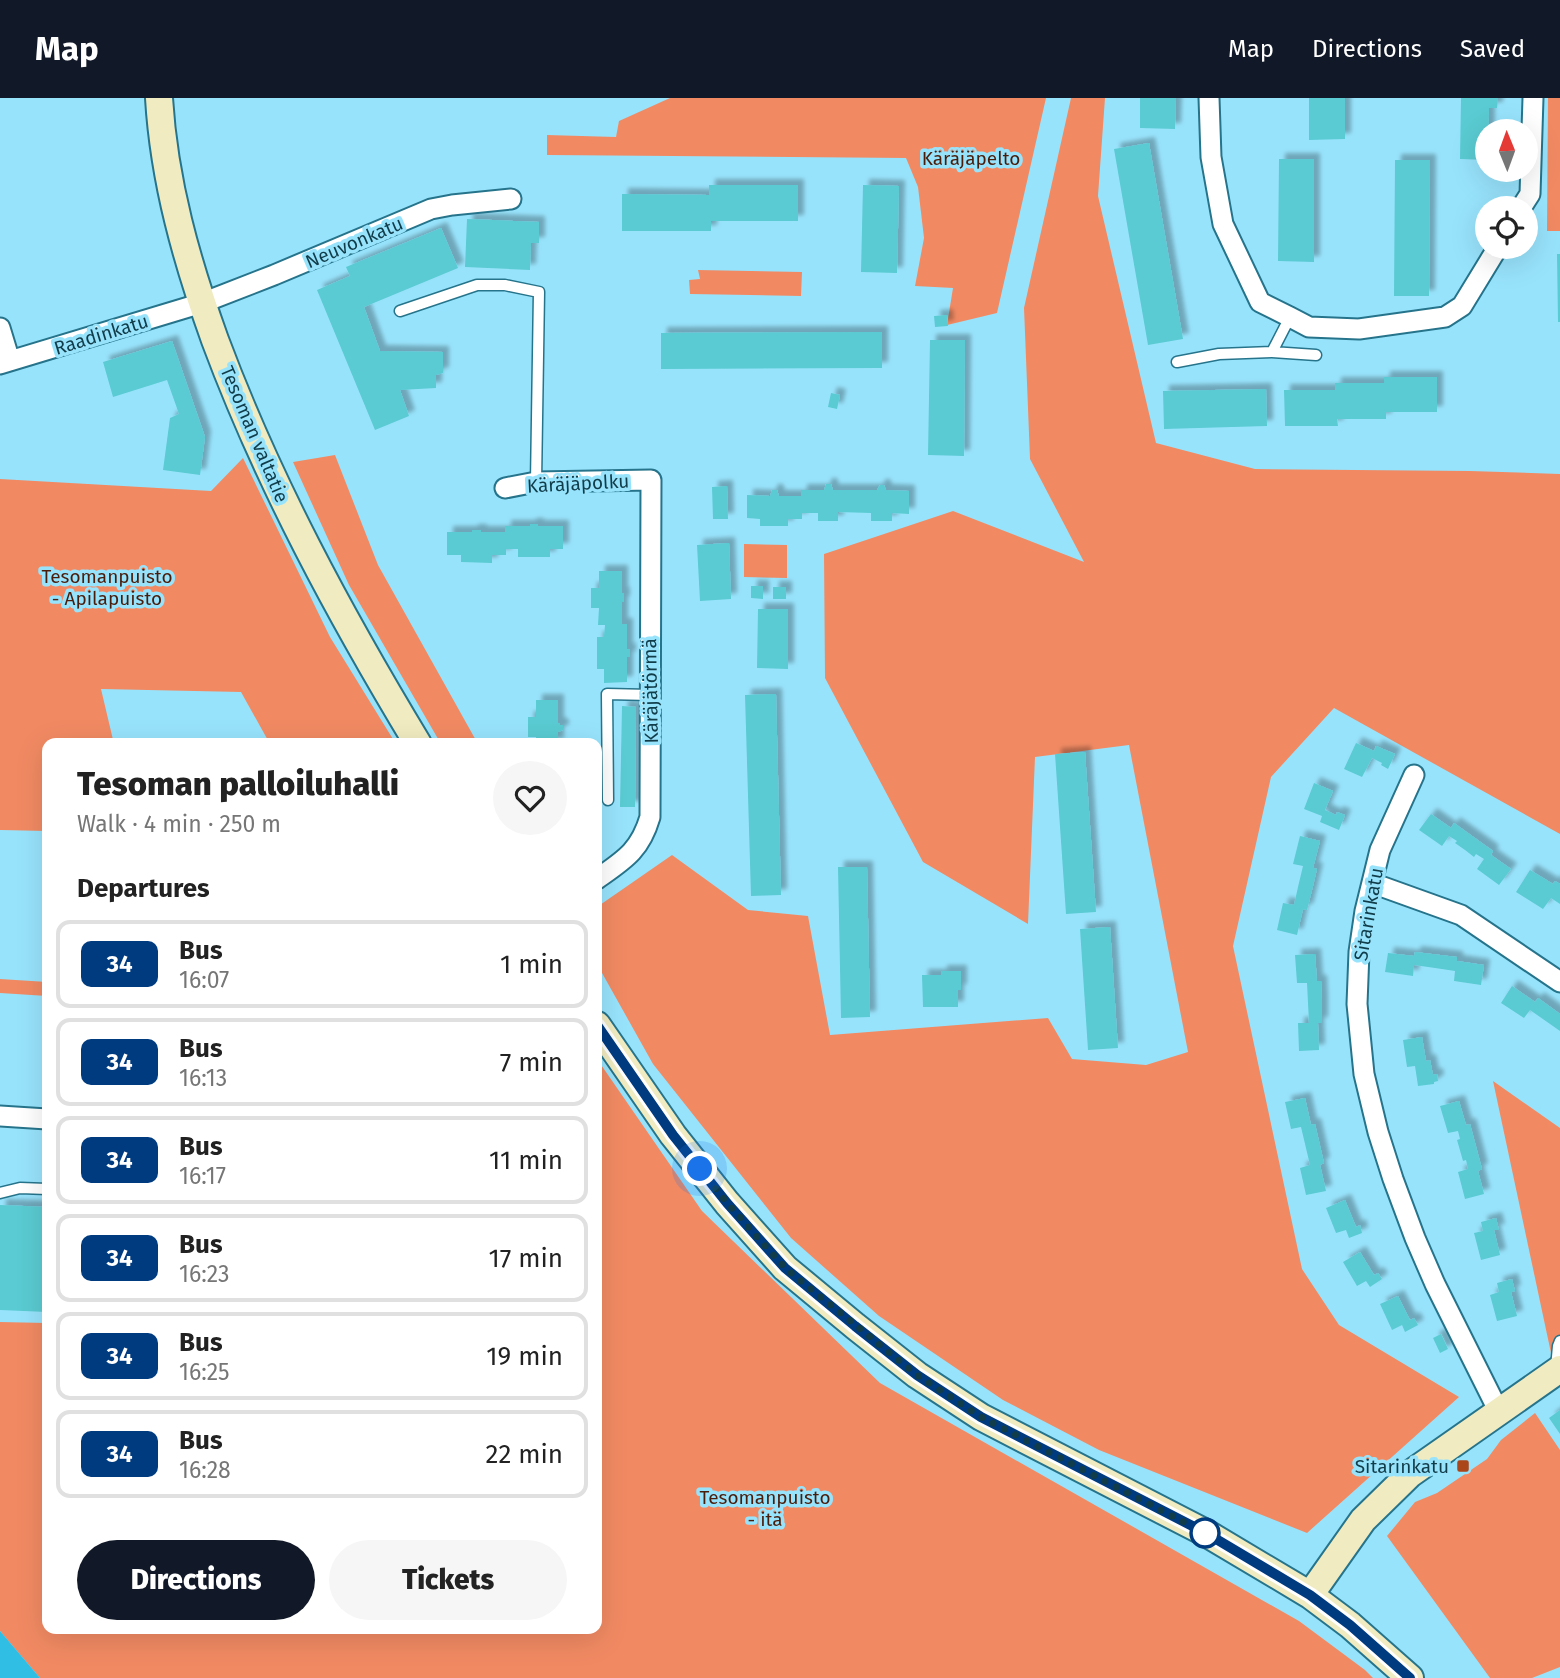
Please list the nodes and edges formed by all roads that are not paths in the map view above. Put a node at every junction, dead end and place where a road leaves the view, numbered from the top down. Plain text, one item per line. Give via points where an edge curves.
1 (159, 98) edge
2 (1209, 98) edge
3 (1532, 98) edge
4 (1529, 196) edge
5 (511, 199) dead end
6 (1491, 259) edge
7 (202, 303) junction
8 (400, 311) dead end
9 (1290, 317) junction
10 (0, 328) edge
11 (1272, 352) junction
12 (1317, 355) dead end
13 (1177, 362) dead end
14 (5, 363) edge
15 (651, 480) joint
16 (536, 482) junction
17 (505, 488) dead end
18 (650, 695) junction
19 (414, 738) edge
20 (1414, 775) dead end
21 (608, 800) dead end
22 (602, 875) edge
23 (1372, 883) junction
24 (1560, 982) edge
25 (602, 1032) edge
26 (0, 1116) edge
27 (42, 1119) edge
28 (42, 1189) edge
29 (0, 1193) edge
30 (1560, 1341) edge
31 (1558, 1371) edge
32 (1499, 1412) junction
33 (1310, 1595) junction
34 (1410, 1678) edge

1 - 7 main road, Tesoman valtatie via 170,188
2 - 9 street via 1211,157 1223,224 1260,302
3 - 4 street
5 - 7 street, Neuvonkatu via 431,209
6 - 9 street via 1462,306 1445,317 1359,329 1309,327
7 - 14 street, Raadinkatu
7 - 19 main road, Tesoman valtatie via 245,416 289,513
8 - 16 lane via 477,285 539,292
9 - 11 lane
10 - 14 street
11 - 12 lane
11 - 13 lane via 1219,354
15 - 16 street, Käräjäpolku
15 - 18 street, Käräjätörmä
16 - 17 street, Käräjäpolku
18 - 21 lane via 607,694
18 - 22 street, Käräjätörmä via 650,817 635,849
20 - 23 street, Sitarinkatu via 1380,850
23 - 24 street via 1461,915
23 - 32 street, Sitarinkatu via 1359,952 1357,1004 1364,1074 1378,1132 1415,1238
25 - 33 main road via 727,1203 785,1268 855,1326 981,1417 1206,1533
26 - 27 street
28 - 29 lane
30 - 31 lane
31 - 32 main road
32 - 33 main road via 1410,1474 1363,1520
33 - 34 main road

